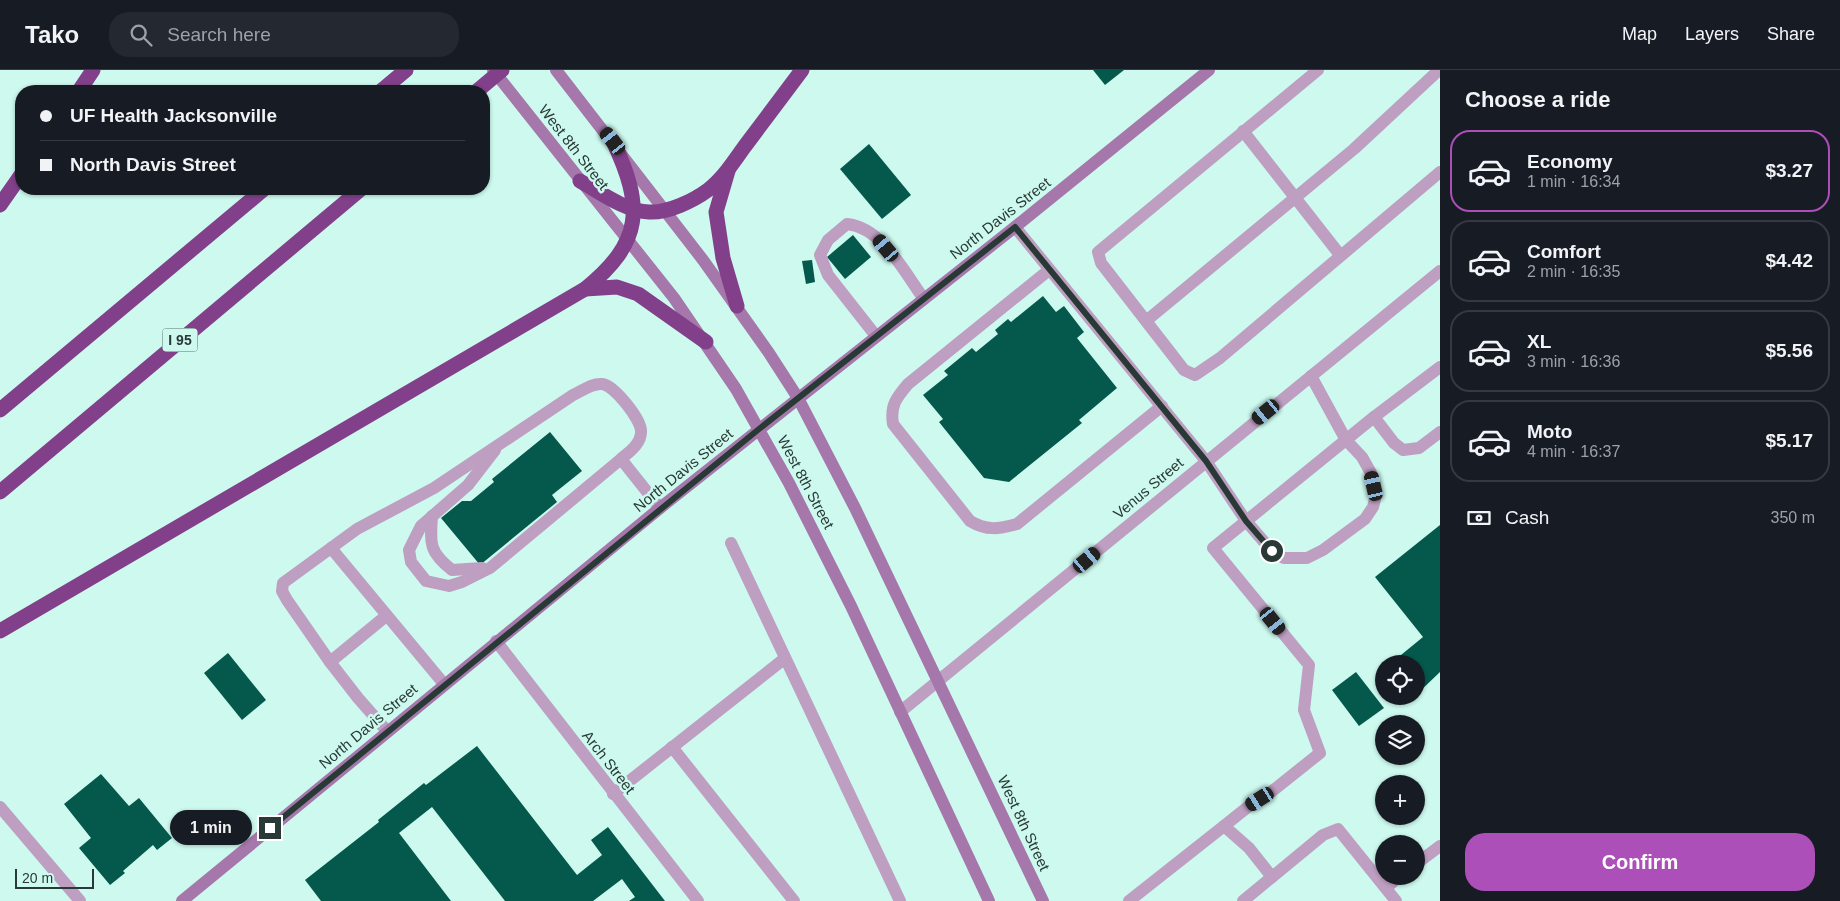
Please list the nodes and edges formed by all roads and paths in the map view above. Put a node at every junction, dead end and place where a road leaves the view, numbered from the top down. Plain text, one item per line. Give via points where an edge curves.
1 (93, 70) edge
2 (493, 70) edge
3 (502, 70) edge
4 (556, 70) edge
5 (802, 70) edge
6 (1209, 70) edge
7 (1318, 70) edge
8 (1439, 70) edge
9 (404, 72) edge
10 (83, 85) edge
11 (388, 85) edge
12 (484, 85) edge
13 (1244, 131) junction
14 (613, 141) junction
15 (729, 168) junction
16 (1440, 172) edge
17 (580, 181) junction
18 (15, 183) edge
19 (257, 195) edge
20 (354, 195) edge
21 (1296, 197) junction
22 (0, 205) edge
23 (633, 208) junction
24 (665, 210) junction
25 (1015, 227) junction
26 (628, 241) junction
27 (1340, 255) junction
28 (1049, 270) junction
29 (1440, 271) edge
30 (585, 289) junction
31 (924, 299) junction
32 (737, 306) junction
33 (1146, 321) junction
34 (876, 336) junction
35 (706, 342) junction
36 (1440, 367) edge
37 (1311, 376) junction
38 (798, 398) junction
39 (1162, 406) junction
40 (0, 410) edge
41 (1374, 417) junction
42 (759, 429) junction
43 (1440, 432) edge
44 (1346, 440) junction
45 (501, 442) junction
46 (621, 459) junction
47 (1206, 461) junction
48 (0, 492) edge
49 (660, 508) junction
50 (432, 516) junction
51 (1246, 521) junction
52 (731, 543) dead end
53 (330, 548) junction
54 (490, 568) junction
55 (386, 616) junction
56 (0, 631) edge
57 (496, 641) junction
58 (784, 659) junction
59 (330, 662) junction
60 (939, 682) junction
61 (444, 684) junction
62 (900, 712) junction
63 (387, 731) junction
64 (672, 747) junction
65 (613, 794) junction
66 (0, 807) edge
67 (1224, 826) junction
68 (1440, 846) edge
69 (1425, 857) edge
70 (1272, 877) junction
71 (1390, 885) edge
72 (1386, 888) junction
73 (80, 901) edge
74 (182, 901) edge
75 (698, 901) edge
76 (794, 901) edge
77 (900, 901) edge
78 (989, 901) edge
79 (1043, 901) edge
80 (1129, 901) edge
81 (1243, 901) edge
82 (1396, 901) edge

1 - 10 highway
2 - 17 street, West 8th Street
3 - 12 highway, bridge
4 - 14 street, West 8th Street
5 - 15 highway
6 - 25 street, North Davis Street
7 - 13 street
8 - 21 street via 1354,149
9 - 11 highway
13 - 21 street
13 - 33 street via 1098,252 1101,263
14 - 23 highway via 626,168
14 - 24 street, West 8th Street
15 - 24 highway via 710,189
15 - 32 highway via 716,212 723,258
16 - 27 street
17 - 23 highway
17 - 26 street, West 8th Street
18 - 22 highway
19 - 40 highway
20 - 48 highway, I 95
21 - 27 street
21 - 33 street
23 - 24 highway via 649,212
23 - 26 highway via 633,226
24 - 32 street, West 8th Street
25 - 28 street
25 - 31 street, North Davis Street
26 - 30 highway via 618,259
26 - 35 street, West 8th Street
27 - 33 street via 1220,358 1195,375 1184,370
28 - 39 street
28 - 39 street via 908,384 895,399 891,412 893,424 970,521 994,530 1016,524
29 - 37 street, Venus Street
30 - 35 highway via 616,288 638,294
30 - 56 highway
31 - 34 street, North Davis Street
31 - 34 street via 875,235 859,225 847,224 828,240 820,256 828,275
32 - 38 street, West 8th Street
34 - 38 street, North Davis Street
35 - 42 street, West 8th Street
36 - 41 street
37 - 44 street
37 - 47 street, Venus Street
38 - 42 street, North Davis Street
38 - 60 street, West 8th Street
39 - 47 street
41 - 43 street via 1403,450 1419,448
41 - 44 street
42 - 49 street, North Davis Street
42 - 62 street, West 8th Street via 789,482
44 - 51 street
44 - 51 street via 1371,473 1374,507 1365,520 1323,550 1297,559 1284,558 1272,551
45 - 46 street via 573,395 593,385 603,384 613,388 640,422 642,433 639,442
45 - 50 street via 468,485
45 - 53 street via 434,488 357,528
46 - 49 street
46 - 54 street
47 - 51 street
47 - 60 street, Venus Street
49 - 57 street, North Davis Street
50 - 54 street via 430,540 433,552 441,561 452,570
50 - 54 street via 421,526 410,550 411,562 426,580 449,586
51 - 67 street via 1214,548 1309,665 1304,710 1320,753
52 - 58 street
53 - 55 street
53 - 59 street via 283,583 282,590
55 - 59 street
55 - 61 street
57 - 61 street, North Davis Street
57 - 65 street, Arch Street
58 - 64 street
58 - 77 street
59 - 63 street
60 - 62 street, Venus Street
60 - 79 street, West 8th Street
61 - 63 street, North Davis Street
62 - 78 street, West 8th Street
63 - 74 street, North Davis Street
64 - 65 street
64 - 76 street
65 - 75 street, Arch Street
66 - 73 street
67 - 70 street via 1249,848
67 - 80 street
68 - 69 street
70 - 72 street via 1322,835 1338,829
70 - 81 street
71 - 72 street
72 - 82 street

